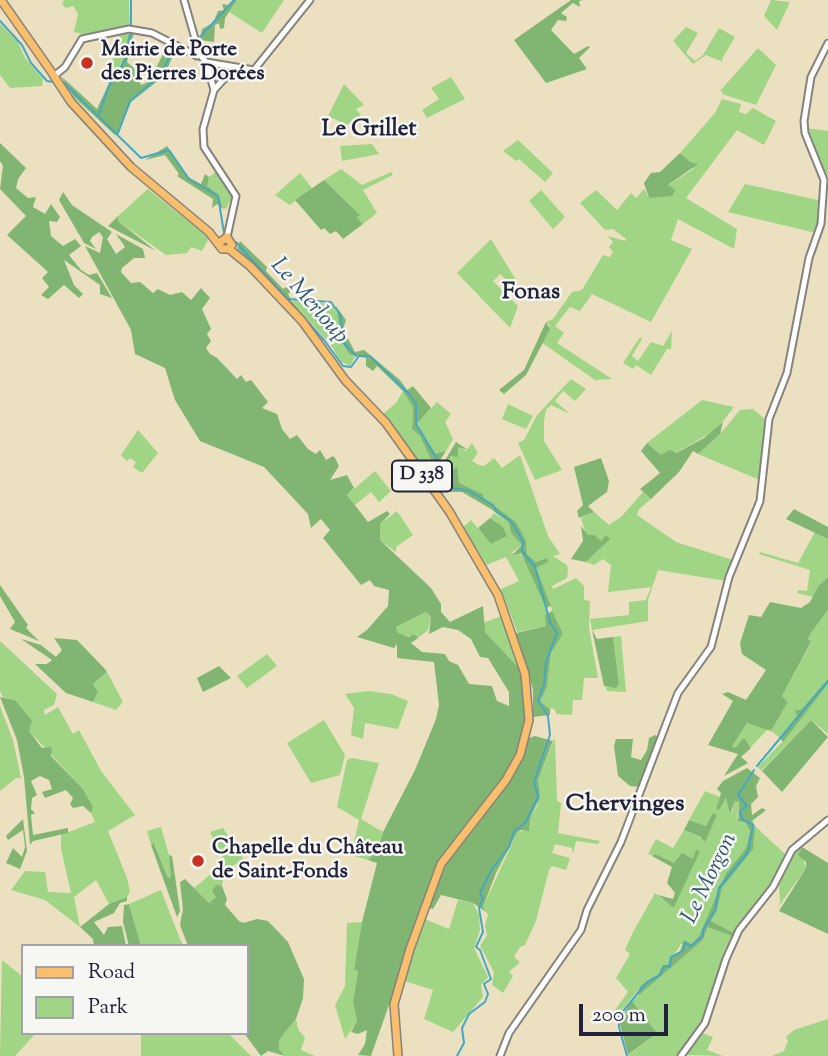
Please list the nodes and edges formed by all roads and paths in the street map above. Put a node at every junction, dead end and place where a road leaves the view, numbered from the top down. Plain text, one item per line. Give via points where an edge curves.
1 (1, 0) edge
2 (184, 0) edge
3 (310, 0) edge
4 (828, 43) edge
5 (197, 52) junction
6 (206, 62) junction
7 (234, 68) junction
8 (54, 76) junction
9 (214, 90) junction
10 (223, 239) junction
11 (828, 820) edge
12 (398, 1056) edge
13 (500, 1056) edge
14 (681, 1056) edge

1 - 8 main road
2 - 5 street
3 - 7 street via 255,69
4 - 13 street via 811,77 804,121 804,133 824,180 821,224 809,258 787,373 769,419 762,492 711,647 678,693 621,842 578,936 509,1033
5 - 6 street
5 - 8 street via 135,29 87,37 78,42
6 - 7 street
6 - 9 street
7 - 9 street
8 - 10 main road via 131,167
9 - 10 street via 201,139 236,195
10 - 12 main road, D 338 via 223,249 230,248 250,266 302,321 345,380 386,423 459,525 505,612 529,693 528,728 514,766 450,850 432,884 396,993 393,1016
11 - 14 street via 792,850 773,887 735,937 705,1023

